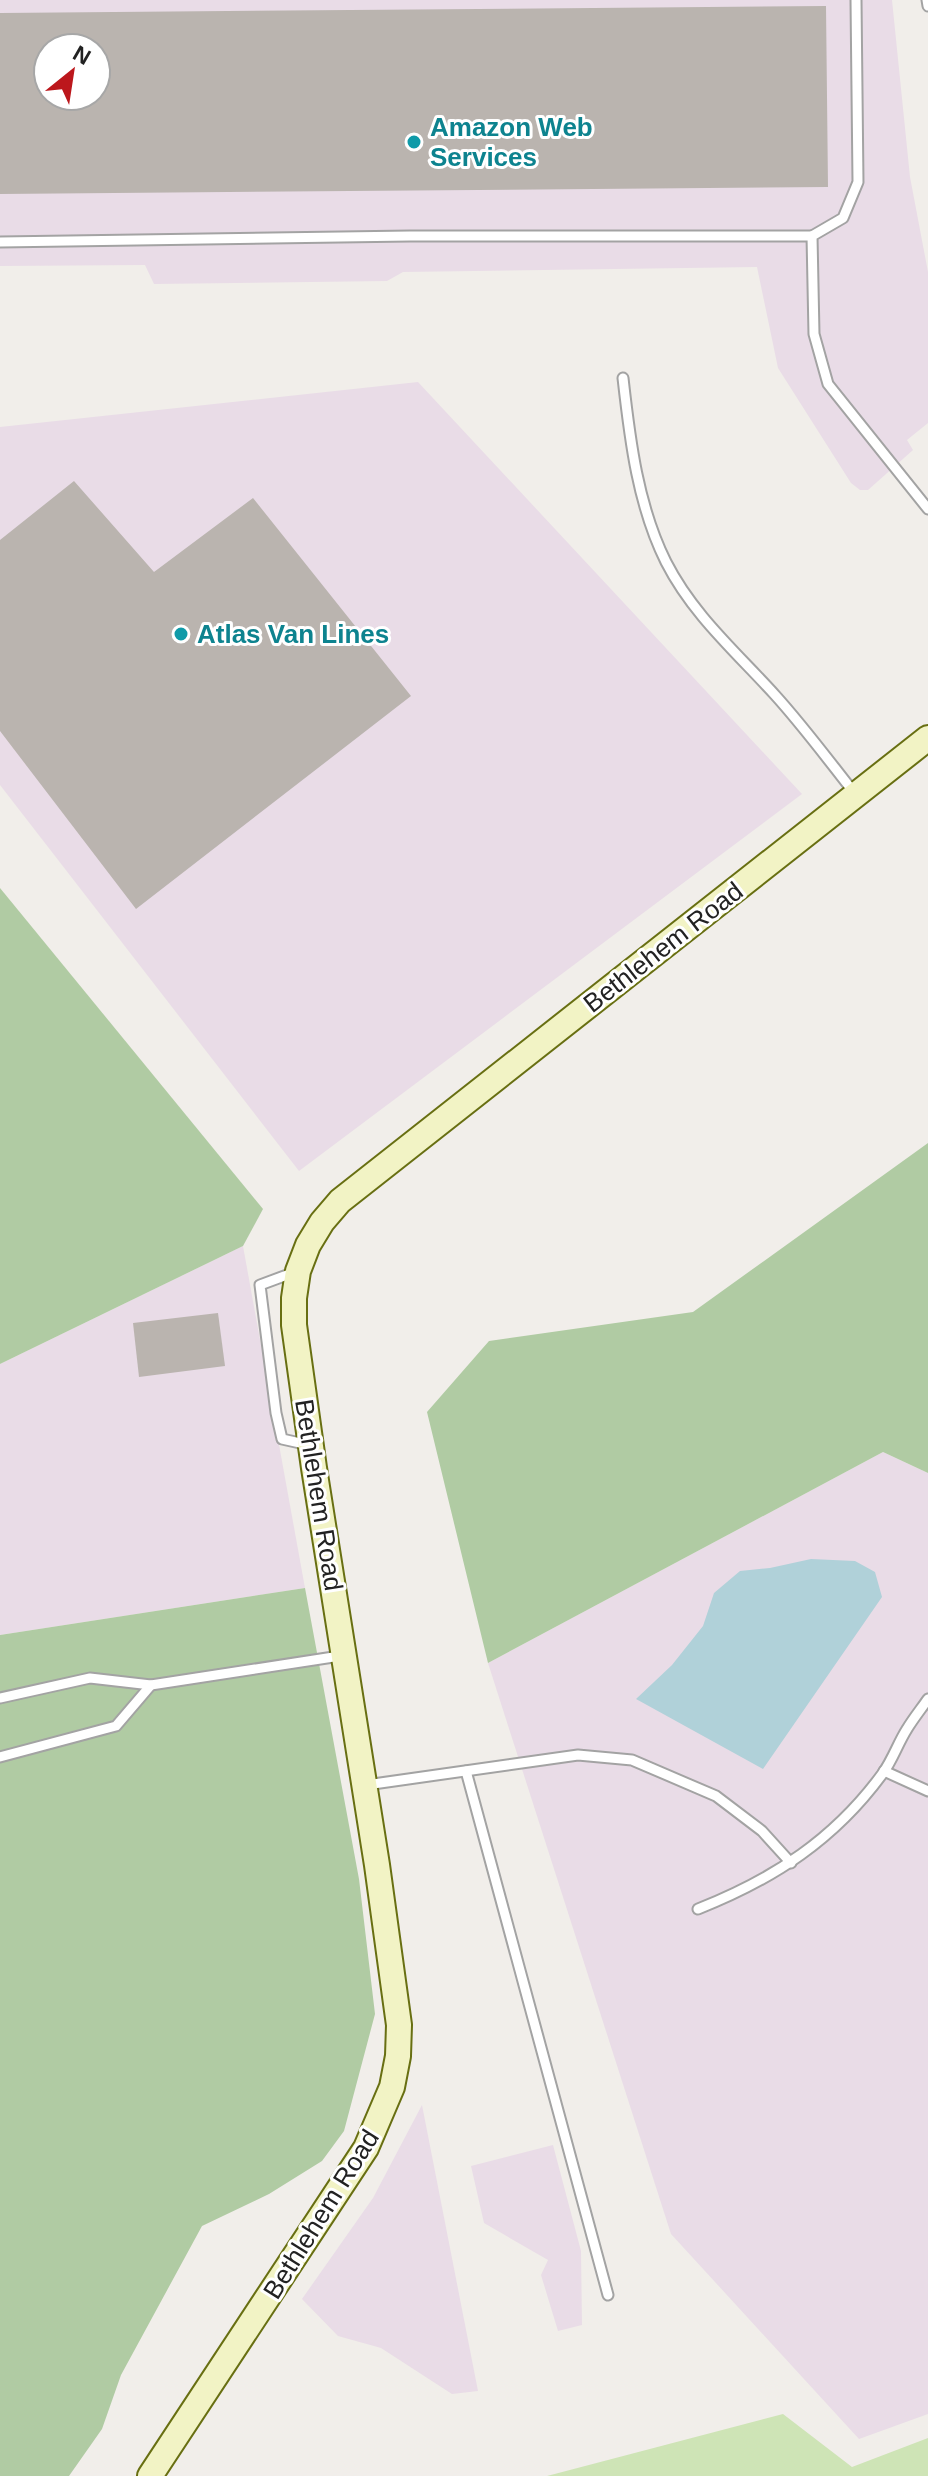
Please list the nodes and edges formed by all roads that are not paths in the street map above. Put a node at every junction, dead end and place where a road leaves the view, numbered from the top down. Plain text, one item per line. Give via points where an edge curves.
1 (856, 0) edge
2 (927, 0) edge
3 (928, 6) edge
4 (812, 236) junction
5 (0, 242) edge
6 (623, 378) dead end
7 (928, 509) edge
8 (928, 738) edge
9 (856, 795) junction
10 (298, 1271) junction
11 (311, 1445) junction
12 (344, 1656) junction
13 (151, 1685) junction
14 (0, 1698) edge
15 (928, 1699) edge
16 (0, 1757) edge
17 (466, 1771) junction
18 (884, 1771) junction
19 (365, 1786) junction
20 (928, 1791) edge
21 (791, 1863) junction
22 (698, 1909) dead end
23 (608, 2295) dead end
24 (150, 2476) edge

1 - 4 lane via 858,182 843,218
2 - 3 lane
4 - 5 lane
4 - 7 lane via 814,334 828,384
6 - 9 lane via 646,510 676,580 710,627 800,723
8 - 9 street, Bethlehem Road
9 - 10 street, Bethlehem Road via 340,1201 315,1233
10 - 11 street, Bethlehem Road via 294,1325
10 - 11 lane via 260,1285 282,1439
11 - 12 street, Bethlehem Road
12 - 13 lane
12 - 19 street, Bethlehem Road
13 - 14 lane via 90,1678
13 - 16 lane via 116,1726
15 - 18 lane
17 - 19 lane
17 - 21 lane via 578,1755 632,1760 716,1796 762,1831
17 - 23 lane
18 - 20 lane
18 - 21 lane via 839,1824
19 - 24 street, Bethlehem Road via 399,2025 392,2087 366,2148
21 - 22 lane via 744,1891

